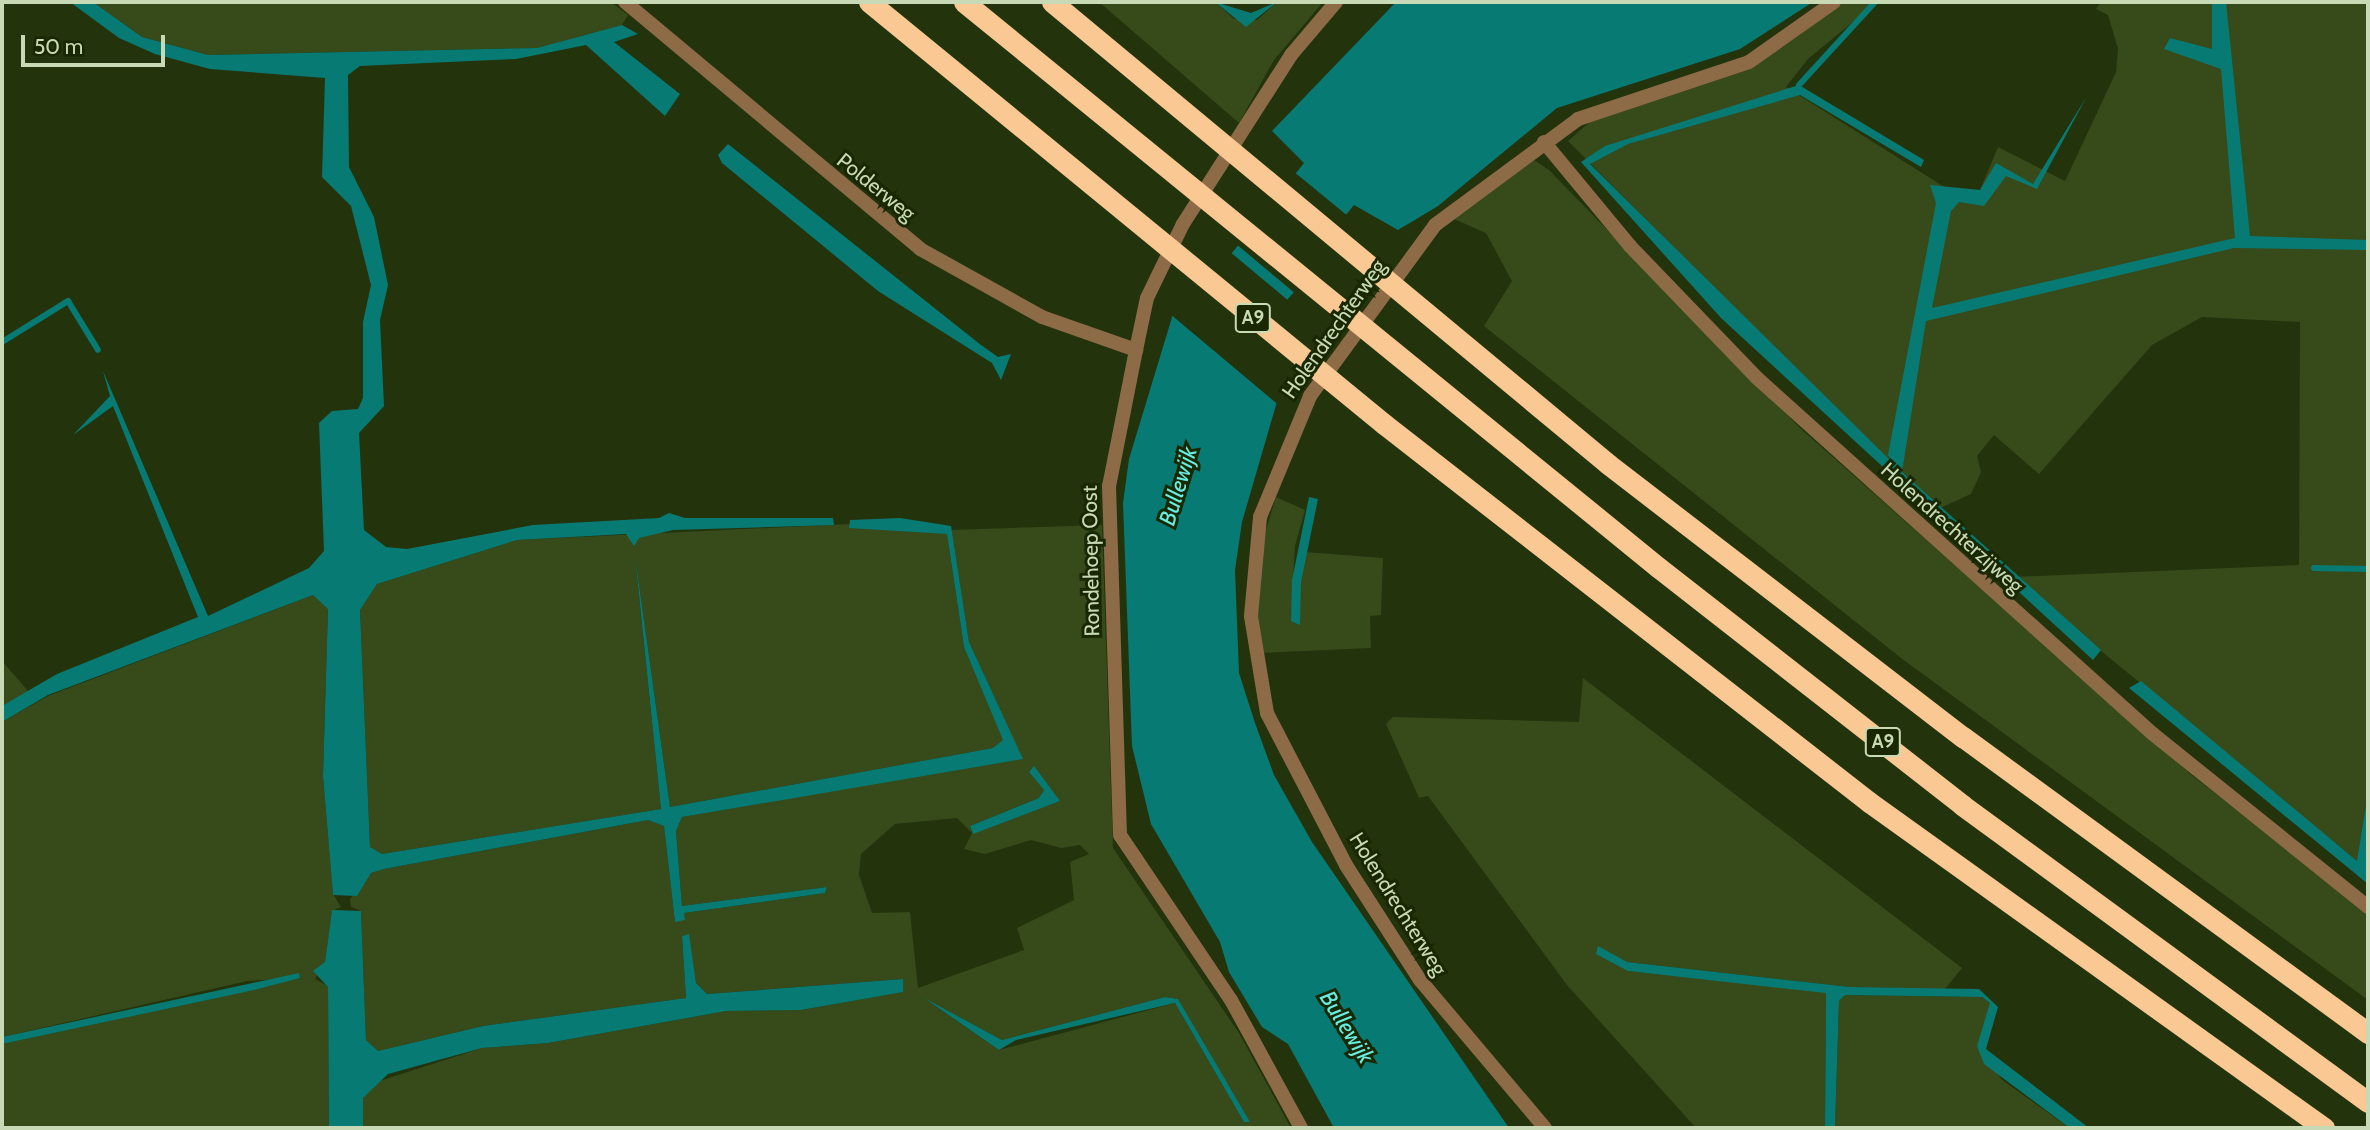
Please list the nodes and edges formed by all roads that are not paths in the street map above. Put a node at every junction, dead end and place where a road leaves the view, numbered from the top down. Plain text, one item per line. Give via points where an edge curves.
1 (625, 2) edge
2 (869, 2) edge
3 (964, 2) edge
4 (1052, 2) edge
5 (1336, 2) edge
6 (1834, 2) edge
7 (1544, 142) junction
8 (1136, 350) junction
9 (2368, 907) edge
10 (2368, 1033) edge
11 (2368, 1102) edge
12 (1301, 1128) edge
13 (1545, 1128) edge
14 (2324, 1128) edge

1 - 8 street, Polderweg via 920,249 1042,317
2 - 14 highway, A9 via 1384,424 1869,802
3 - 11 highway, A9 via 1409,368 1962,805
4 - 10 highway, A9 via 1608,464 1962,737
5 - 8 street, Rondehoep Oost via 1291,55 1183,224 1147,298
6 - 7 street, Holendrechterweg via 1749,62 1599,108
7 - 9 street, Holendrechterzijweg via 1630,246 1757,378 2143,725
7 - 13 street, Holendrechterweg via 1435,225 1310,396 1260,517 1251,617 1267,713 1346,865 1439,1006
8 - 12 street, Rondehoep Oost via 1109,486 1120,835 1231,1000

